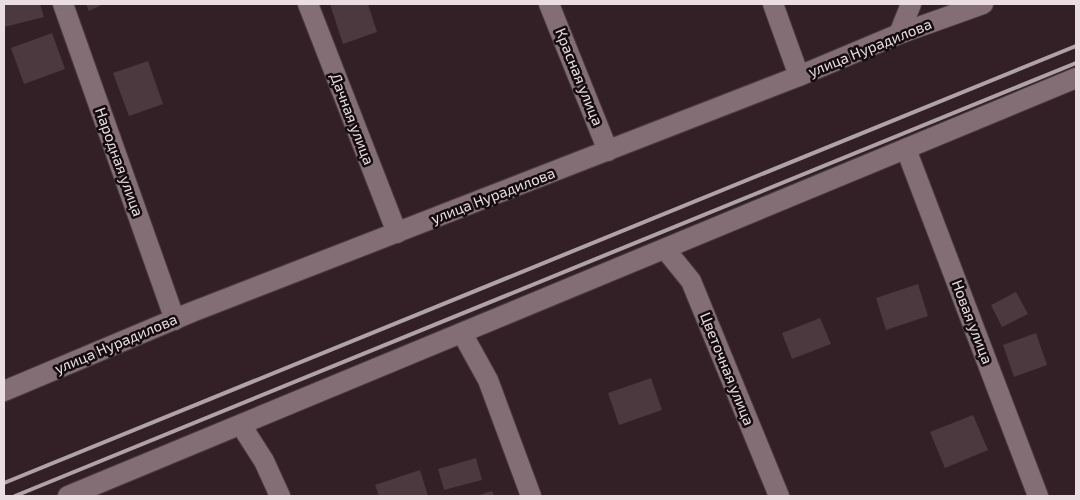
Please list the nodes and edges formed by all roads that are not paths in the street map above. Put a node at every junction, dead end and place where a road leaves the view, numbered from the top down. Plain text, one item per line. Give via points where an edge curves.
1 (63, 4) edge
2 (308, 4) edge
3 (549, 4) edge
4 (773, 4) edge
5 (911, 4) edge
6 (983, 4) edge
7 (899, 34) junction
8 (799, 76) junction
9 (1076, 78) edge
10 (906, 149) junction
11 (608, 151) junction
12 (397, 233) junction
13 (665, 249) junction
14 (175, 320) junction
15 (462, 333) junction
16 (4, 392) edge
17 (241, 425) junction
18 (68, 496) edge
19 (280, 496) edge
20 (531, 496) edge
21 (779, 496) edge
22 (1038, 496) edge

1 - 14 street, Народная улица
2 - 12 street, Дачная улица
3 - 11 street, Красная улица
4 - 8 street
5 - 7 street
6 - 7 street, улица Нурадилова
7 - 8 street, улица Нурадилова
8 - 11 street, улица Нурадилова
9 - 10 street
10 - 13 street
10 - 22 street, Новая улица
11 - 12 street, улица Нурадилова
12 - 14 street, улица Нурадилова
13 - 15 street
13 - 21 street, Цветочная улица via 691,281
14 - 16 street, улица Нурадилова
15 - 17 street
15 - 20 street via 488,380
17 - 18 street
17 - 19 street via 264,461

